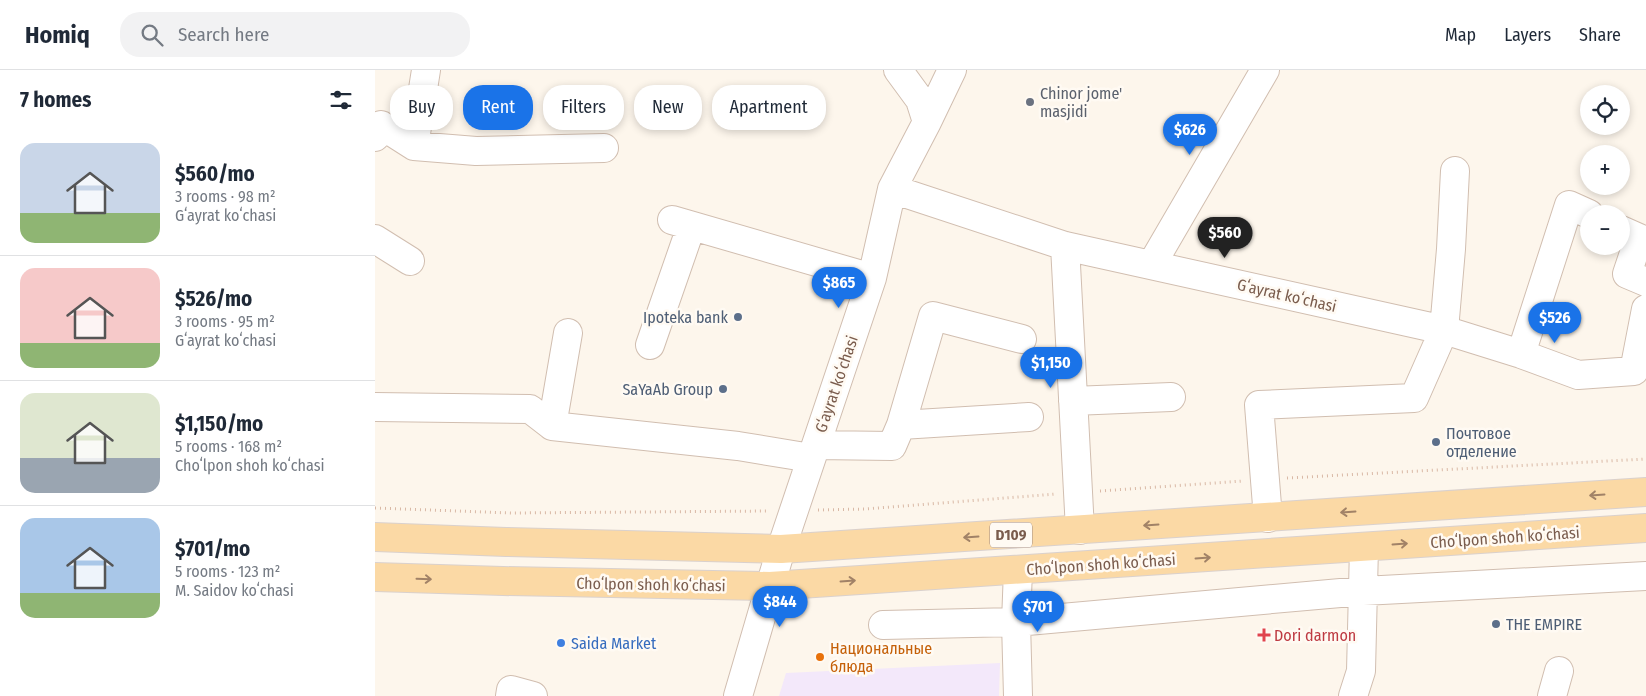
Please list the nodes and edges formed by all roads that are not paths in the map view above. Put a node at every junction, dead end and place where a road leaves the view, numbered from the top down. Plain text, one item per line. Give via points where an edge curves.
1 (426, 70) edge
2 (898, 70) edge
3 (953, 70) edge
4 (1265, 70) edge
5 (927, 122) junction
6 (375, 137) edge
7 (414, 146) junction
8 (604, 148) dead end
9 (1455, 171) dead end
10 (891, 189) junction
11 (1580, 210) edge
12 (1630, 234) edge
13 (375, 239) edge
14 (1065, 246) junction
15 (410, 261) dead end
16 (1151, 264) junction
17 (872, 278) junction
18 (1646, 282) edge
19 (1646, 309) edge
20 (1444, 330) junction
21 (567, 333) dead end
22 (1022, 339) dead end
23 (650, 345) dead end
24 (1521, 354) junction
25 (1171, 397) dead end
26 (1073, 401) junction
27 (375, 407) edge
28 (1029, 418) dead end
29 (901, 425) junction
30 (552, 426) junction
31 (814, 452) junction
32 (1646, 492) edge
33 (1267, 518) junction
34 (1646, 528) edge
35 (1080, 530) junction
36 (375, 537) edge
37 (1364, 547) junction
38 (781, 549) junction
39 (1018, 570) junction
40 (1646, 576) edge
41 (375, 577) edge
42 (770, 586) junction
43 (1363, 591) junction
44 (1016, 622) junction
45 (883, 625) dead end
46 (510, 696) edge
47 (533, 696) edge
48 (738, 696) edge
49 (1018, 696) edge
50 (1353, 696) edge

1 - 7 street
2 - 5 street via 920,100
3 - 5 street, Gʻayrat koʻchasi
4 - 16 street
5 - 10 street, Gʻayrat koʻchasi
6 - 7 street via 381,125
7 - 8 street via 476,151
9 - 20 street
10 - 14 street, Gʻayrat koʻchasi
10 - 17 street, Gʻayrat koʻchasi
11 - 24 street via 1569,204
12 - 18 street via 1639,238 1627,274
13 - 15 street
14 - 16 street, Gʻayrat koʻchasi
14 - 26 street
16 - 20 street, Gʻayrat koʻchasi
17 - 23 street via 681,224
17 - 31 street, Gʻayrat koʻchasi
19 - 24 street, Gʻayrat koʻchasi via 1634,371 1578,376
20 - 24 street, Gʻayrat koʻchasi
20 - 33 street via 1414,398 1259,405
21 - 30 street
22 - 29 street via 933,316
25 - 26 street
26 - 35 street
27 - 30 street via 530,409
28 - 29 street
29 - 31 street via 892,446
30 - 31 street
31 - 38 street, Gʻayrat koʻchasi
32 -> 33 main road, D109
33 -> 35 main road, D109
37 -> 34 main road, Choʻlpon shoh koʻchasi / D109
35 -> 38 main road, D109
36 - 38 main road, D109
39 -> 37 main road, Choʻlpon shoh koʻchasi / D109
37 - 43 street
38 - 42 street, Gʻayrat koʻchasi
42 -> 39 main road, Choʻlpon shoh koʻchasi / D109
39 - 44 street
40 - 43 street
41 -> 42 main road, Choʻlpon shoh koʻchasi / D109
42 - 48 street, Gʻayrat koʻchasi
43 - 44 street
43 - 50 street via 1361,671
44 - 45 street
44 - 49 street
46 - 47 street via 511,690

